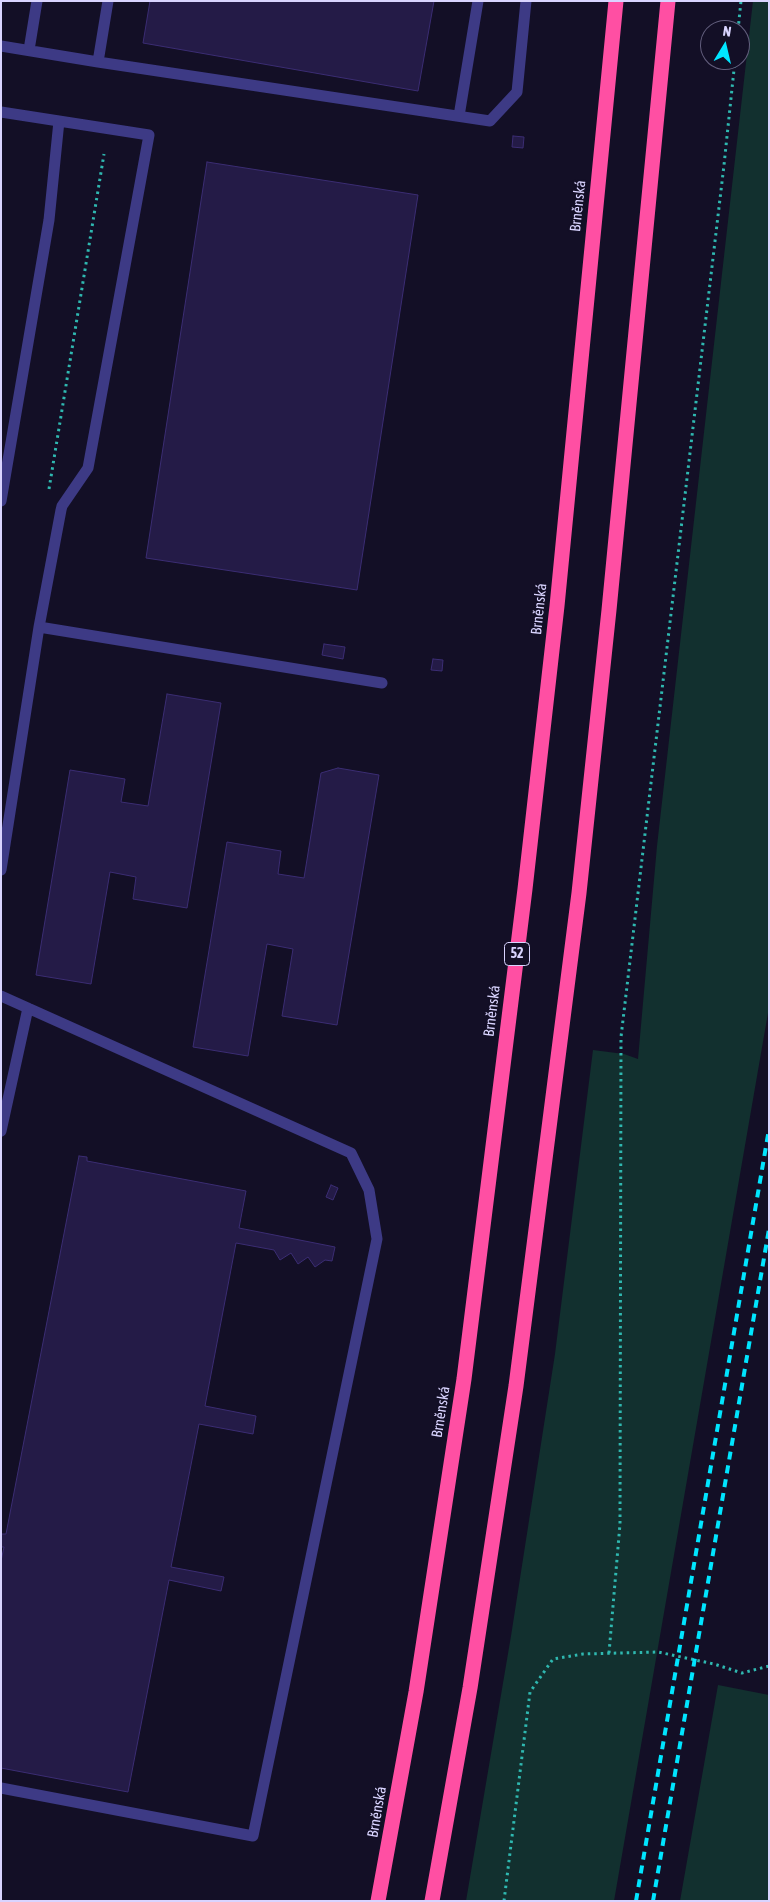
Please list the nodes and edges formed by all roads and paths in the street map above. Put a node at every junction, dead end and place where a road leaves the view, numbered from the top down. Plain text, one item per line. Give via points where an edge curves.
1 (37, 1) edge
2 (108, 1) edge
3 (478, 1) edge
4 (526, 1) edge
5 (616, 1) edge
6 (668, 1) edge
7 (741, 1) edge
8 (739, 20) edge
9 (1, 46) edge
10 (29, 50) junction
11 (98, 62) junction
12 (734, 70) edge
13 (1, 112) edge
14 (459, 116) junction
15 (59, 121) junction
16 (104, 154) dead end
17 (47, 498) dead end
18 (1, 501) edge
19 (40, 627) junction
20 (382, 683) dead end
21 (1, 870) edge
22 (1, 996) edge
23 (28, 1008) junction
24 (1, 1131) edge
25 (609, 1653) junction
26 (769, 1666) edge
27 (1, 1788) edge
28 (378, 1901) edge
29 (432, 1901) edge
30 (504, 1901) edge

1 - 10 lane
2 - 11 lane
3 - 14 lane
4 - 14 lane via 517,92 490,121
5 - 28 highway, Brněnská / 52 via 557,606 464,1379 416,1692
6 - 29 highway via 579,893 516,1386 470,1688
7 - 8 path
9 - 10 lane
10 - 11 lane
11 - 14 lane
12 - 25 path via 620,1037 620,1524
13 - 15 lane
15 - 18 lane via 49,220
15 - 19 lane via 149,134 88,468 62,506
16 - 17 path
19 - 20 lane
19 - 21 lane
22 - 23 lane
23 - 24 lane
23 - 27 lane via 351,1154 369,1190 377,1239 253,1836
25 - 26 path via 658,1652 742,1673
25 - 30 path via 553,1659 530,1692

